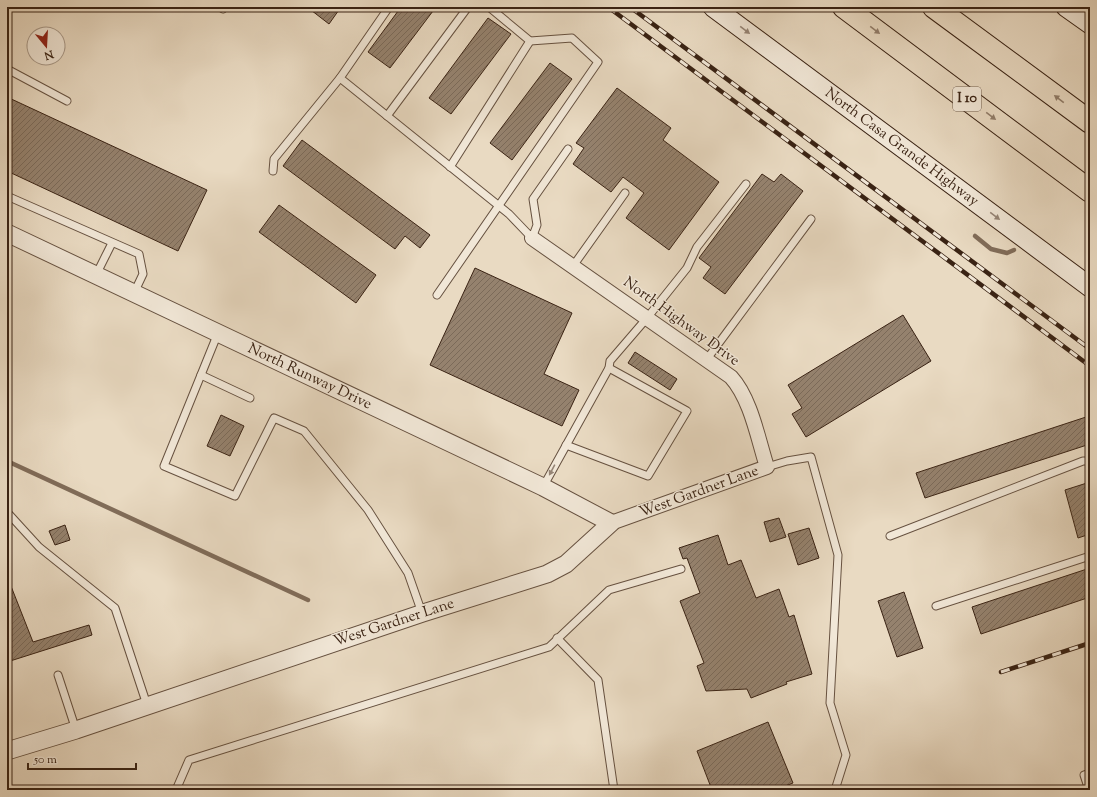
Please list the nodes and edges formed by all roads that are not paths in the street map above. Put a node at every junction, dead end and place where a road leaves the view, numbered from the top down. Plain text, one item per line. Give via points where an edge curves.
1 (389, 7) edge
2 (468, 7) edge
3 (489, 7) edge
4 (713, 7) edge
5 (844, 7) edge
6 (934, 7) edge
7 (530, 41) junction
8 (7, 69) edge
9 (340, 78) junction
10 (67, 101) dead end
11 (387, 116) junction
12 (1090, 122) edge
13 (568, 149) dead end
14 (450, 167) junction
15 (273, 171) dead end
16 (746, 184) dead end
17 (1090, 190) edge
18 (626, 193) dead end
19 (7, 196) edge
20 (499, 207) junction
21 (811, 219) dead end
22 (7, 233) edge
23 (532, 238) junction
24 (112, 243) junction
25 (573, 266) junction
26 (96, 275) junction
27 (1090, 287) edge
28 (134, 293) junction
29 (436, 295) dead end
30 (647, 318) junction
31 (218, 333) junction
32 (707, 359) junction
33 (609, 368) junction
34 (202, 375) junction
35 (250, 398) dead end
36 (566, 445) junction
37 (1090, 461) edge
38 (767, 467) junction
39 (543, 486) junction
40 (7, 512) edge
41 (612, 523) junction
42 (890, 536) dead end
43 (1090, 556) edge
44 (681, 569) dead end
45 (936, 606) dead end
46 (422, 613) junction
47 (557, 638) junction
48 (58, 675) dead end
49 (147, 705) junction
50 (76, 730) junction
51 (7, 751) edge
52 (1090, 772) edge
53 (176, 790) edge
54 (614, 790) edge
55 (836, 790) edge
56 (1089, 790) edge

1 - 9 lane
2 - 11 lane
3 - 7 lane
4 -> 27 main road, North Casa Grande Highway
5 -> 17 highway, I 10
12 -> 6 highway
7 - 14 lane
7 - 20 lane via 572,38 598,62
8 - 10 lane
9 - 11 lane
9 - 15 lane via 274,159
11 - 14 lane
13 - 23 lane via 533,199 536,225
14 - 20 lane
16 - 30 lane via 697,247 687,268
18 - 25 lane
19 - 24 lane
20 - 23 lane
20 - 29 lane
21 - 32 lane
22 - 26 street, North Runway Drive
23 - 25 street, North Highway Drive
24 - 26 lane
24 - 28 lane via 139,254 144,274
25 - 30 street, North Highway Drive
26 - 28 street, North Runway Drive
28 - 31 street, North Runway Drive
30 - 32 street, North Highway Drive
30 - 33 lane via 610,361
31 - 34 lane
31 - 39 street, North Runway Drive
32 - 38 street, North Highway Drive via 740,387
33 - 36 lane
33 - 36 lane via 687,411 648,476
34 - 35 lane
34 - 46 lane via 164,466 235,496 274,418 304,431 368,510 408,573
36 -> 39 lane
37 - 42 lane via 1083,461
38 - 41 street, West Gardner Lane
38 - 55 lane via 811,457 838,555 830,703 846,755
39 - 41 street, North Runway Drive
40 - 49 lane via 39,547 115,608
41 - 46 street, West Gardner Lane via 566,564 547,574
43 - 45 lane
44 - 47 lane via 609,590
46 - 49 street, West Gardner Lane
47 - 53 lane via 548,646 190,760
47 - 54 lane via 598,680
48 - 50 lane
49 - 50 street, West Gardner Lane
50 - 51 street, West Gardner Lane
52 - 56 lane via 1084,775

